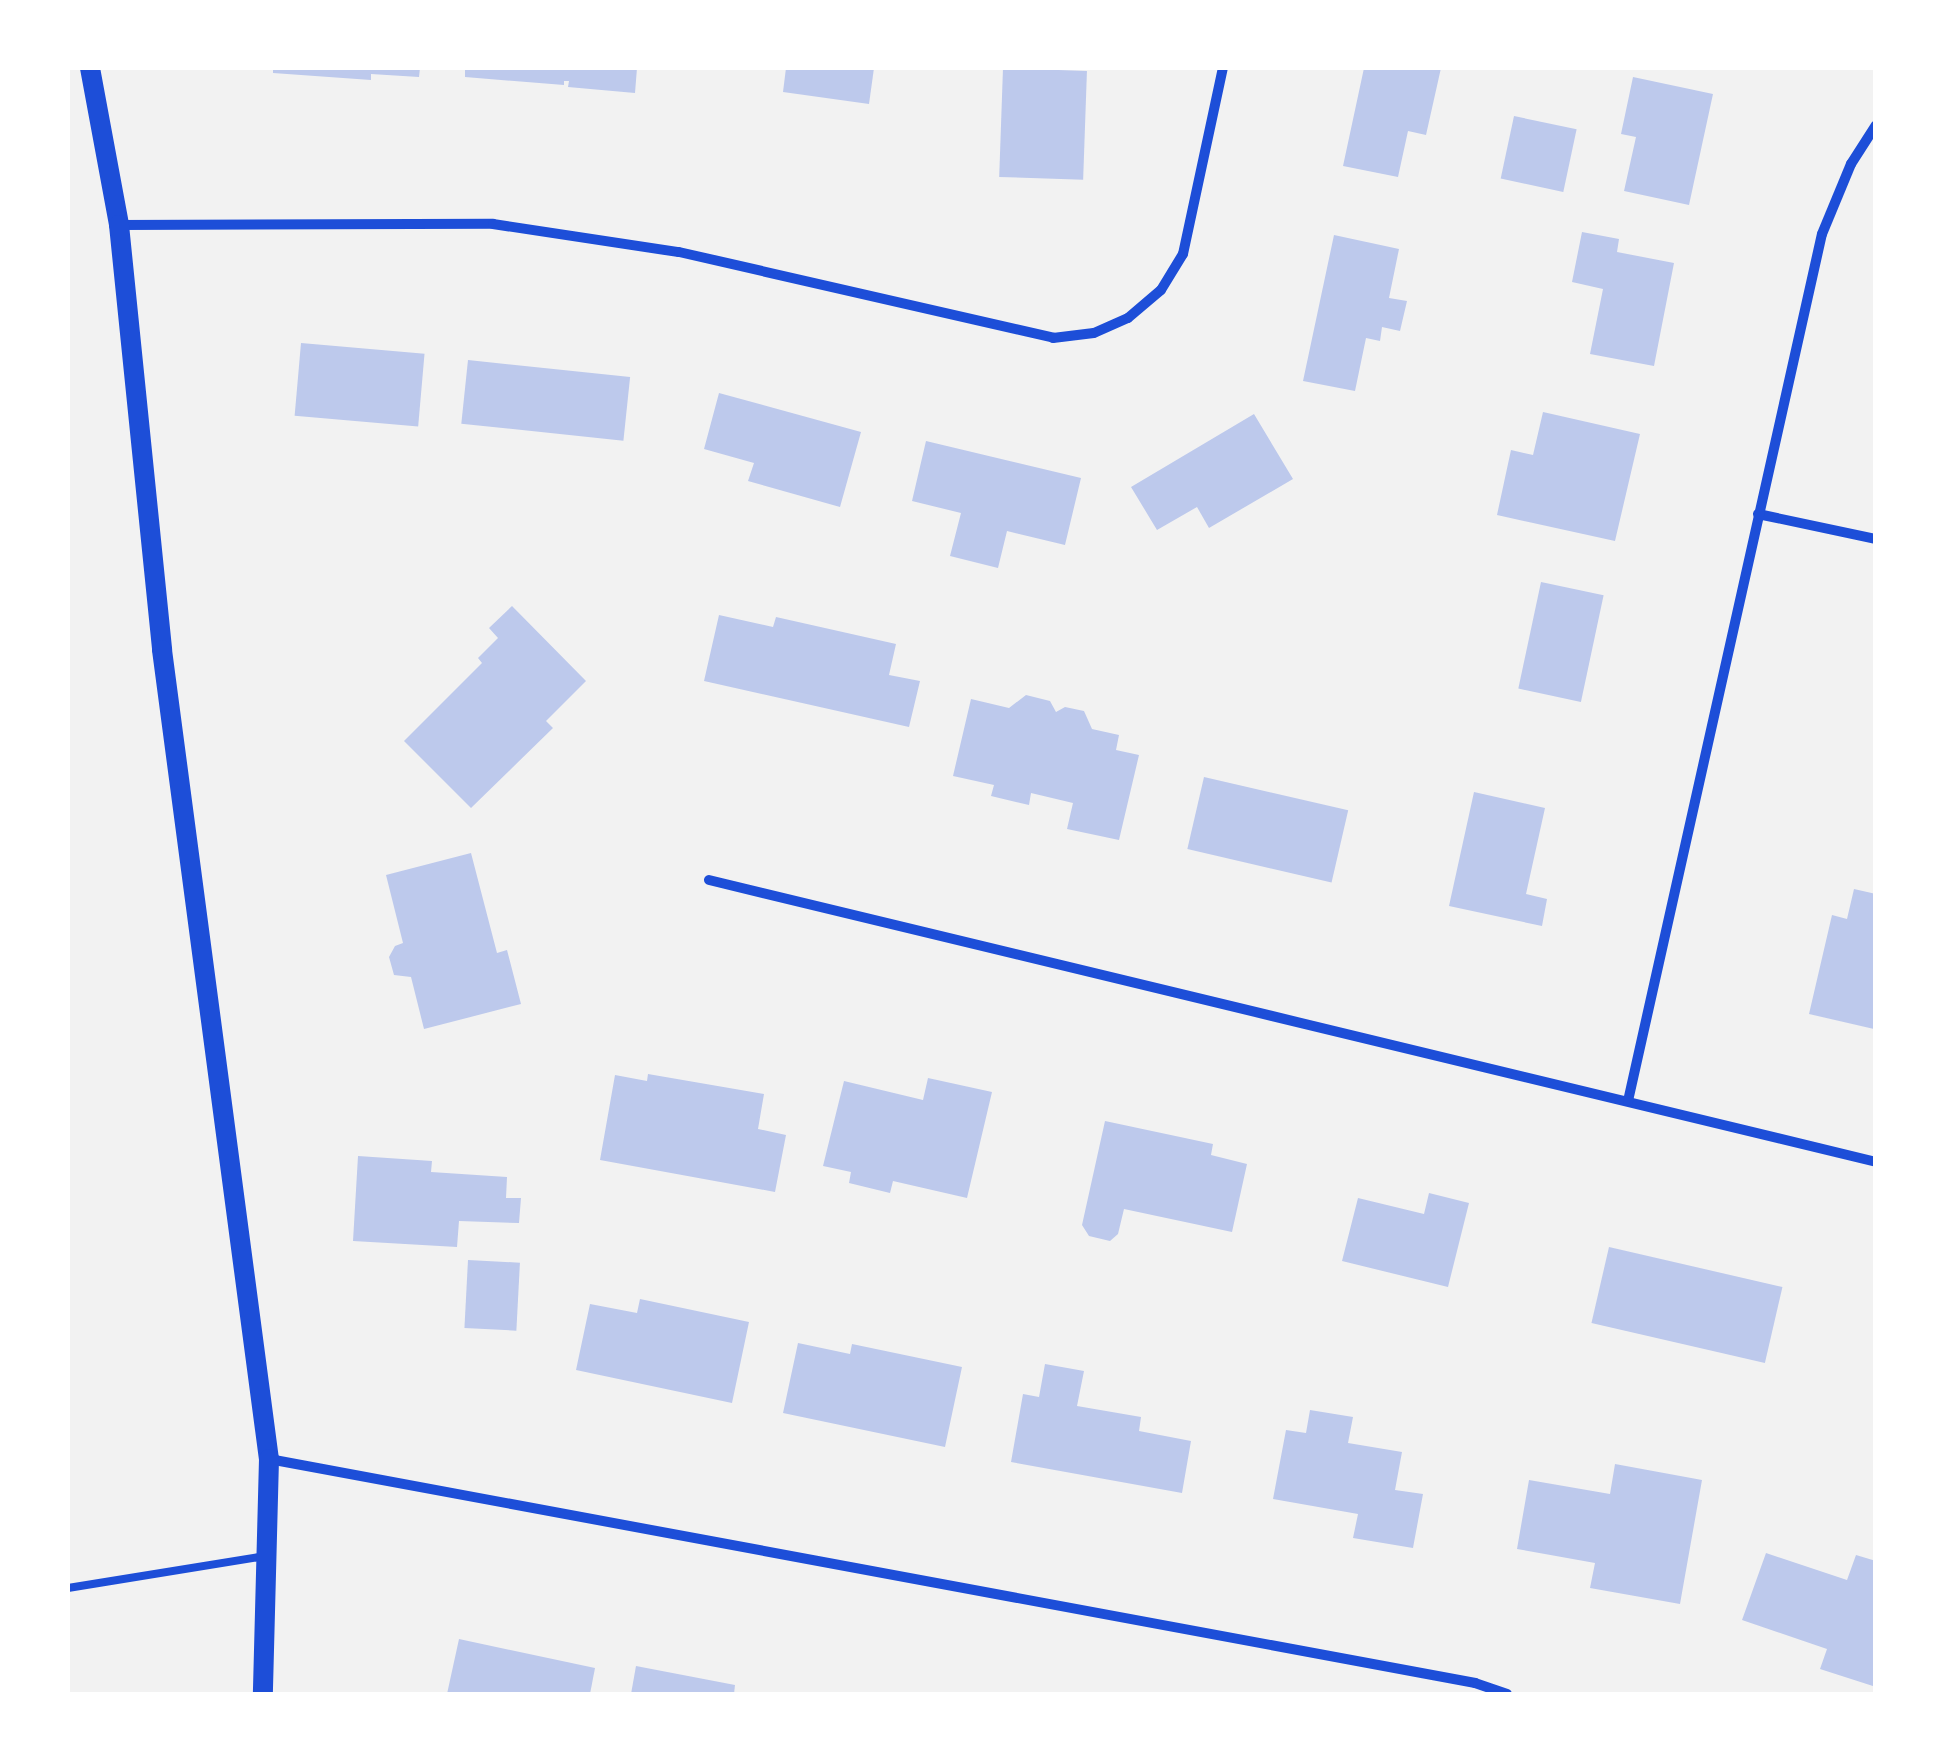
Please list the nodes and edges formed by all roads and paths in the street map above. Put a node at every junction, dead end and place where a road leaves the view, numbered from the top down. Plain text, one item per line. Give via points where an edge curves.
1 (90, 68) edge
2 (1223, 68) edge
3 (1876, 125) edge
4 (120, 225) junction
5 (1758, 514) junction
6 (1876, 539) edge
7 (709, 880) dead end
8 (1628, 1101) junction
9 (1876, 1162) edge
10 (269, 1459) junction
11 (266, 1556) junction
12 (68, 1588) edge
13 (263, 1694) edge
14 (1507, 1694) edge

1 - 4 main road
2 - 4 street via 1182,254 1162,290 1128,318 1094,333 1053,338 679,252 493,224
3 - 5 street via 1822,234
4 - 10 main road via 162,650
5 - 6 street
5 - 8 street
7 - 8 street
8 - 9 street
10 - 11 main road
10 - 14 street
11 - 12 lane
11 - 13 main road

